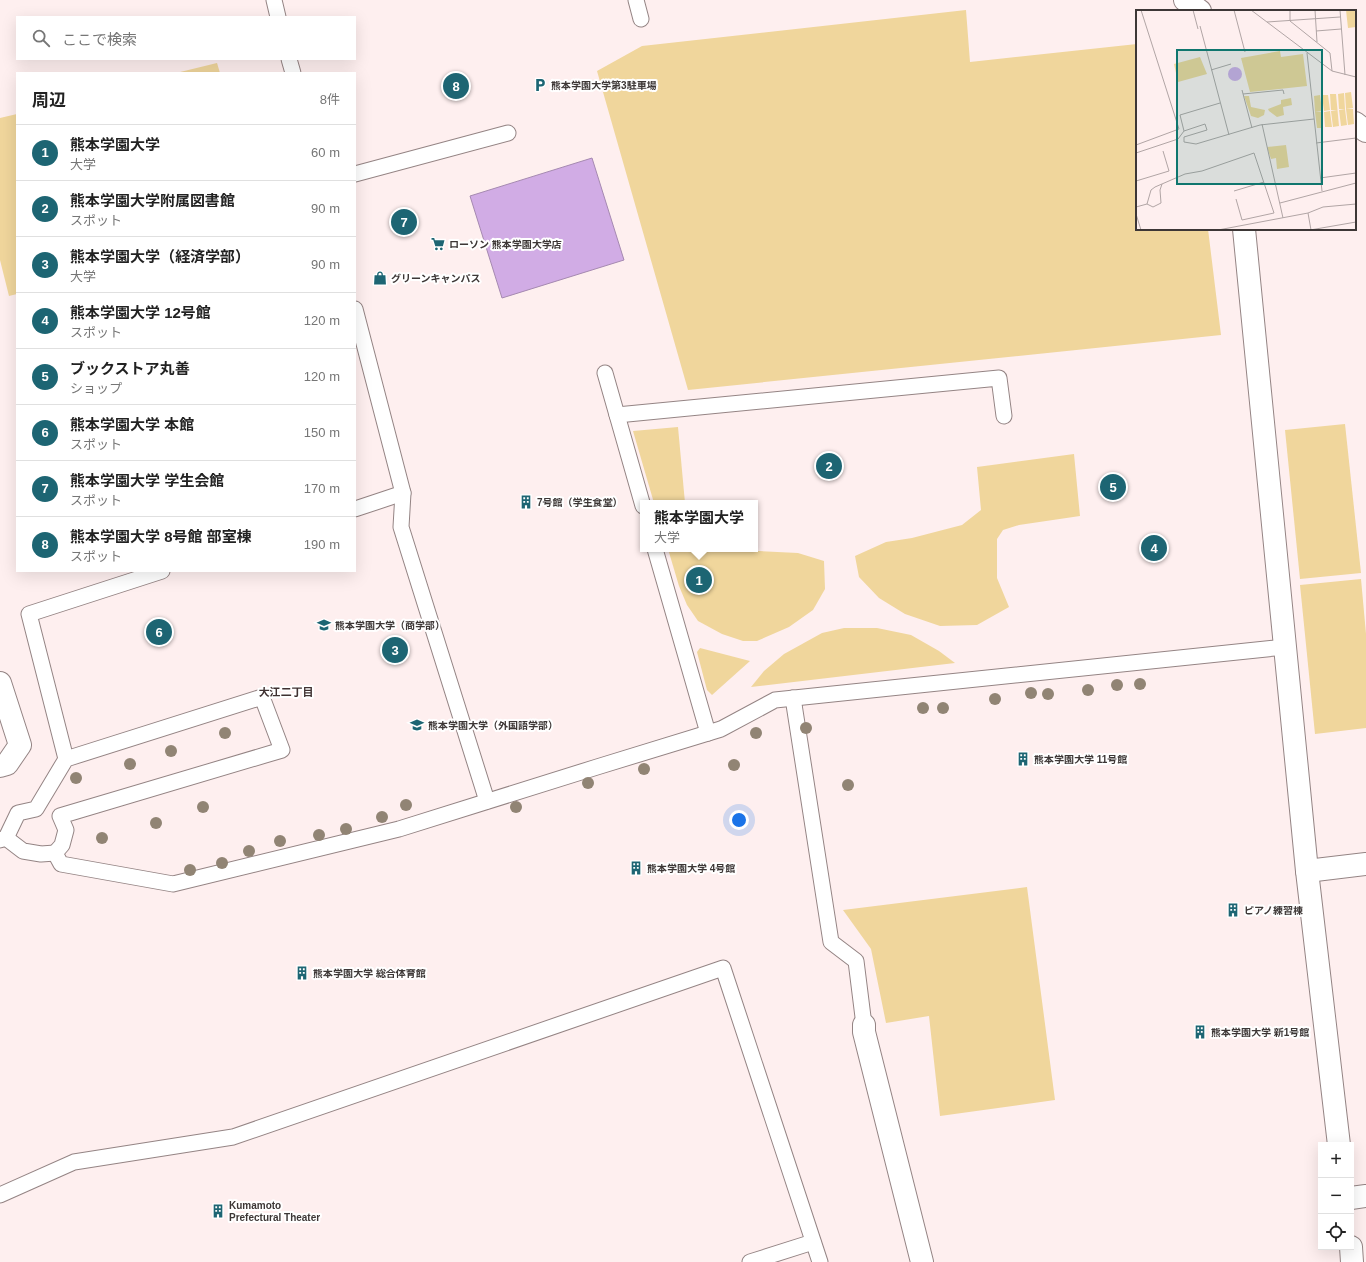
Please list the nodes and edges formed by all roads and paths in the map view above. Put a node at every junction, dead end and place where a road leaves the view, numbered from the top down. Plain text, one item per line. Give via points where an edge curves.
1 (274, 0) edge
2 (636, 0) edge
3 (1186, 0) edge
4 (1199, 10) edge
5 (278, 16) edge
6 (642, 19) dead end
7 (289, 60) edge
8 (293, 72) edge
9 (1356, 124) edge
10 (1366, 131) edge
11 (508, 133) dead end
12 (356, 174) edge
13 (1244, 230) edge
14 (356, 313) edge
15 (605, 373) dead end
16 (617, 416) junction
17 (1004, 416) dead end
18 (404, 494) junction
19 (641, 500) edge
20 (356, 509) edge
21 (656, 552) edge
22 (159, 572) edge
23 (1285, 647) junction
24 (0, 683) edge
25 (793, 698) junction
26 (708, 733) junction
27 (66, 759) junction
28 (0, 766) edge
29 (487, 802) junction
30 (36, 809) junction
31 (60, 816) junction
32 (3, 839) edge
33 (55, 853) junction
34 (1366, 864) edge
35 (1307, 871) junction
36 (864, 1025) joint
37 (1339, 1142) edge
38 (0, 1195) edge
39 (1366, 1196) edge
40 (1354, 1198) edge
41 (813, 1242) junction
42 (1351, 1250) edge
43 (750, 1262) edge
44 (820, 1262) edge
45 (922, 1262) edge
46 (1352, 1262) edge

1 - 5 lane
2 - 6 lane
3 - 4 street
7 - 8 lane
9 - 10 street
11 - 12 lane
13 - 23 street
14 - 18 lane
15 - 16 lane
16 - 17 lane via 999,378
16 - 19 lane
18 - 20 lane
18 - 29 lane via 401,526
21 - 26 lane
22 - 27 lane via 29,614
23 - 25 lane
23 - 35 street
24 - 28 street via 20,745 7,764
25 - 26 lane via 775,700
25 - 36 lane via 831,942 856,961
26 - 29 lane
27 - 30 lane
27 - 31 lane via 262,697 282,750
29 - 33 lane via 399,830 173,884 61,864
30 - 31 lane
30 - 32 lane via 18,813
31 - 33 lane via 66,830 62,845
32 - 33 lane via 23,852
34 - 35 street
35 - 37 street
36 - 45 street
38 - 41 lane via 74,1162 233,1136 723,968
39 - 40 street
41 - 43 lane
41 - 44 lane
42 - 46 street

